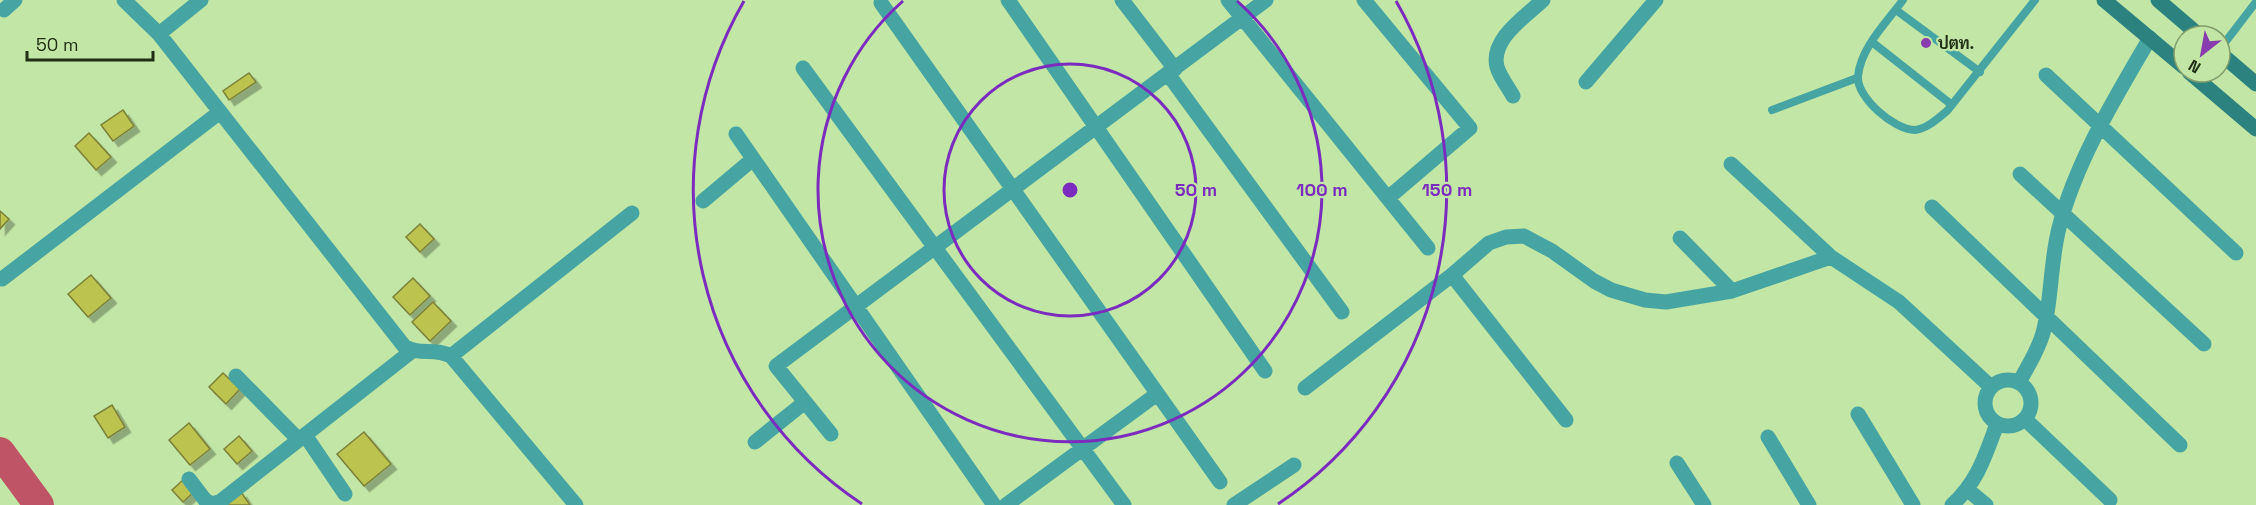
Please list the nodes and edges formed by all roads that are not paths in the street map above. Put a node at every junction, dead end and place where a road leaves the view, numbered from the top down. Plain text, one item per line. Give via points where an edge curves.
1 (124, 0) edge
2 (201, 0) edge
3 (1008, 0) edge
4 (1122, 0) edge
5 (1228, 0) edge
6 (1266, 0) edge
7 (1364, 0) edge
8 (1543, 0) edge
9 (1656, 0) edge
10 (1903, 0) edge
11 (2035, 0) edge
12 (2104, 0) edge
13 (2158, 0) edge
14 (2256, 2) edge
15 (881, 3) dead end
16 (1896, 10) junction
17 (1243, 18) junction
18 (2186, 24) edge
19 (159, 34) junction
20 (2232, 35) edge
21 (2150, 38) junction
22 (1872, 42) junction
23 (2172, 57) edge
24 (2232, 62) edge
25 (804, 68) dead end
26 (1172, 71) junction
27 (1980, 72) junction
28 (2046, 75) dead end
29 (1857, 78) junction
30 (1586, 82) dead end
31 (2203, 84) edge
32 (2256, 84) edge
33 (1513, 96) dead end
34 (1952, 105) junction
35 (1772, 110) dead end
36 (220, 112) junction
37 (2100, 126) junction
38 (1096, 128) junction
39 (2256, 129) edge
40 (736, 134) dead end
41 (753, 159) junction
42 (1731, 164) dead end
43 (2020, 174) dead end
44 (1013, 190) junction
45 (1388, 198) junction
46 (703, 201) dead end
47 (1932, 207) dead end
48 (632, 213) dead end
49 (2063, 214) junction
50 (1680, 238) dead end
51 (935, 248) junction
52 (1428, 248) dead end
53 (2236, 253) dead end
54 (1831, 257) junction
55 (1452, 275) junction
56 (2, 279) dead end
57 (1732, 291) junction
58 (856, 307) junction
59 (1342, 312) dead end
60 (2046, 316) junction
61 (2204, 344) dead end
62 (412, 351) junction
63 (451, 356) junction
64 (1265, 371) dead end
65 (236, 376) dead end
66 (2019, 383) junction
67 (1991, 387) junction
68 (1305, 388) dead end
69 (1157, 394) junction
70 (805, 402) junction
71 (1858, 414) dead end
72 (2025, 419) junction
73 (1566, 420) dead end
74 (1997, 424) junction
75 (831, 434) dead end
76 (1768, 437) dead end
77 (302, 438) junction
78 (755, 442) dead end
79 (2180, 445) dead end
80 (1083, 449) junction
81 (1677, 462) dead end
82 (1294, 465) dead end
83 (189, 479) dead end
84 (1220, 482) dead end
85 (1968, 490) junction
86 (345, 494) dead end
87 (2110, 500) dead end
88 (211, 505) edge
89 (576, 505) edge
90 (994, 505) edge
91 (1006, 505) edge
92 (1124, 505) edge
93 (1234, 505) edge
94 (1704, 505) edge
95 (1809, 505) edge
96 (1913, 505) edge
97 (1952, 505) edge
98 (1986, 505) edge

1 - 19 street
2 - 19 street
3 - 38 street
4 - 26 street
5 - 17 street
6 - 17 street
7 - 45 street via 1470,128
8 - 33 street via 1497,49 1498,70
9 - 30 street
10 - 16 lane
11 - 27 lane
12 - 21 main road
13 - 18 main road
14 - 20 lane
15 - 44 street
16 - 22 lane
16 - 27 lane
17 - 26 street
17 - 45 street
19 - 36 street
21 - 23 main road
21 - 37 street
22 - 29 lane
22 - 34 lane
24 - 32 main road
25 - 51 street
26 - 38 street
26 - 59 street
27 - 34 lane
28 - 37 street
29 - 34 lane via 1871,104 1905,129 1929,125
29 - 35 lane
31 - 39 main road
36 - 56 street
36 - 62 street via 404,346
37 - 49 street
37 - 53 street
38 - 44 street
38 - 64 street
40 - 41 street
41 - 46 street
41 - 58 street
42 - 54 street
43 - 49 street
44 - 51 street
44 - 69 street
45 - 52 street
47 - 60 street
48 - 63 street
49 - 60 street
49 - 61 street
50 - 57 street
51 - 58 street
51 - 80 street
54 - 57 street
54 - 67 street via 1899,302
55 - 57 street via 1489,243 1524,236 1594,282 1645,300 1666,302
55 - 68 street
55 - 73 street
58 - 70 street via 776,366
58 - 90 street
60 - 66 street via 2037,349
60 - 79 street
62 - 63 street via 440,350
62 - 77 street
63 - 89 street
65 - 77 street
66 - 67 street via 1999,381
66 - 72 street via 2030,395 2030,412
67 - 74 street via 1984,403 1990,419
69 - 80 street
69 - 84 street
70 - 75 street
70 - 78 street
71 - 96 street
72 - 74 street via 2007,427
72 - 87 street
74 - 85 street
76 - 95 street
77 - 86 street
77 - 88 street
80 - 91 street
80 - 92 street
81 - 94 street
82 - 93 street
83 - 88 street
85 - 97 street
85 - 98 street

